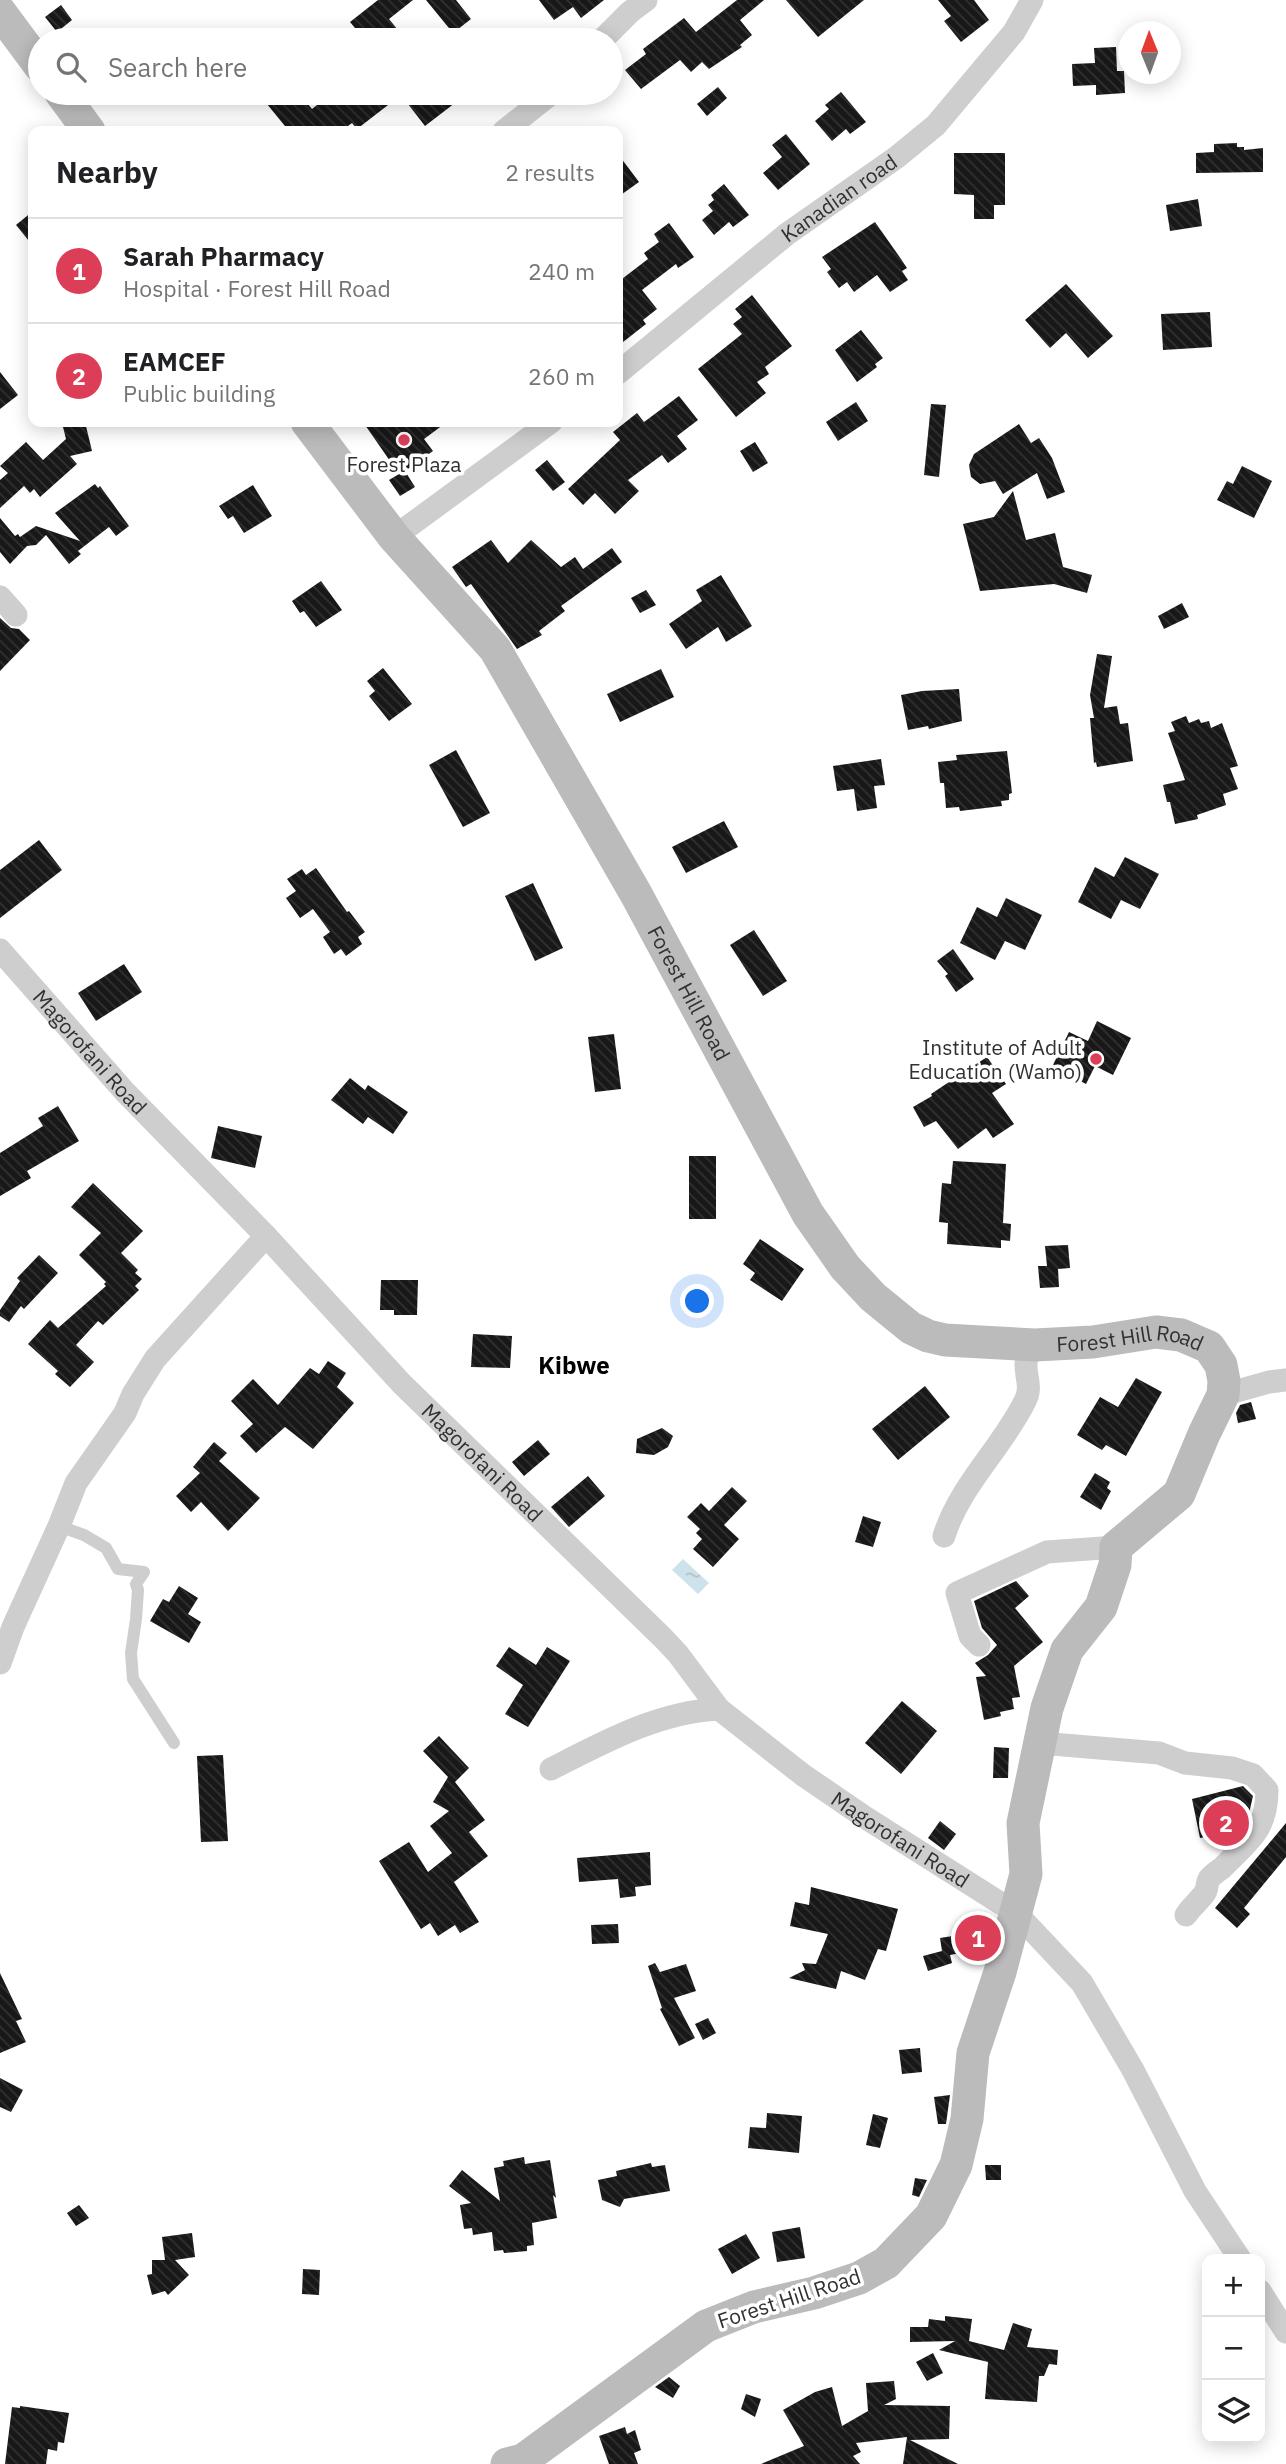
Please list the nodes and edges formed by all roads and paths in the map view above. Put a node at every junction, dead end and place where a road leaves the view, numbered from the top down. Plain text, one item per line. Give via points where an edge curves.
1 (1032, 0) edge
2 (632, 4) edge
3 (0, 12) edge
4 (612, 28) edge
5 (28, 49) edge
6 (70, 105) edge
7 (537, 105) edge
8 (85, 126) edge
9 (510, 126) edge
10 (623, 369) edge
11 (311, 427) edge
12 (544, 427) edge
13 (394, 537) junction
14 (0, 597) edge
15 (16, 615) dead end
16 (0, 950) edge
17 (266, 1236) junction
18 (1035, 1345) junction
19 (1286, 1380) edge
20 (1223, 1395) junction
21 (60, 1526) junction
22 (944, 1536) dead end
23 (1116, 1547) junction
24 (979, 1645) dead end
25 (0, 1663) edge
26 (719, 1709) junction
27 (174, 1742) dead end
28 (1041, 1743) junction
29 (551, 1769) dead end
30 (1016, 1913) junction
31 (1186, 1915) dead end
32 (1237, 2254) edge
33 (1265, 2299) edge
34 (1286, 2332) edge
35 (550, 2453) edge
36 (506, 2464) edge

1 - 10 street, Kanadian road via 1014,32 936,125 788,234
2 - 4 street
3 - 5 street
6 - 8 street
7 - 9 street
11 - 13 street, Forest Hill Road
12 - 13 street
13 - 18 street, Forest Hill Road via 495,649 636,894 808,1214 845,1267 890,1313 925,1335
14 - 15 street
16 - 17 street, Magorofani Road via 125,1093
17 - 21 street via 155,1359 125,1413 76,1483
17 - 26 street, Magorofani Road via 402,1384 663,1638
18 - 20 street, Forest Hill Road via 1100,1342 1156,1332 1181,1335 1209,1347 1221,1365
18 - 22 street via 1026,1358 1027,1398 950,1517
19 - 20 street
20 - 23 street via 1179,1494
21 - 25 street
21 - 27 lane via 106,1548 118,1569 144,1572 136,1584 133,1679
23 - 24 street via 1047,1552 957,1593 970,1636
23 - 28 street, Forest Hill Road via 1101,1608 1067,1650 1047,1708
26 - 29 street via 637,1727
26 - 30 street, Magorofani Road via 866,1818
28 - 30 street, Forest Hill Road via 1023,1823 1026,1874
28 - 31 street via 1159,1753 1185,1763 1253,1775 1267,1790 1267,1810 1252,1841 1208,1880 1206,1892
30 - 32 street, Magorofani Road via 1082,1983 1195,2191
30 - 35 street, Forest Hill Road via 972,2053 967,2119 956,2165 930,2216 886,2263 859,2278 754,2307 706,2326
33 - 34 street
35 - 36 street, Forest Hill Road

